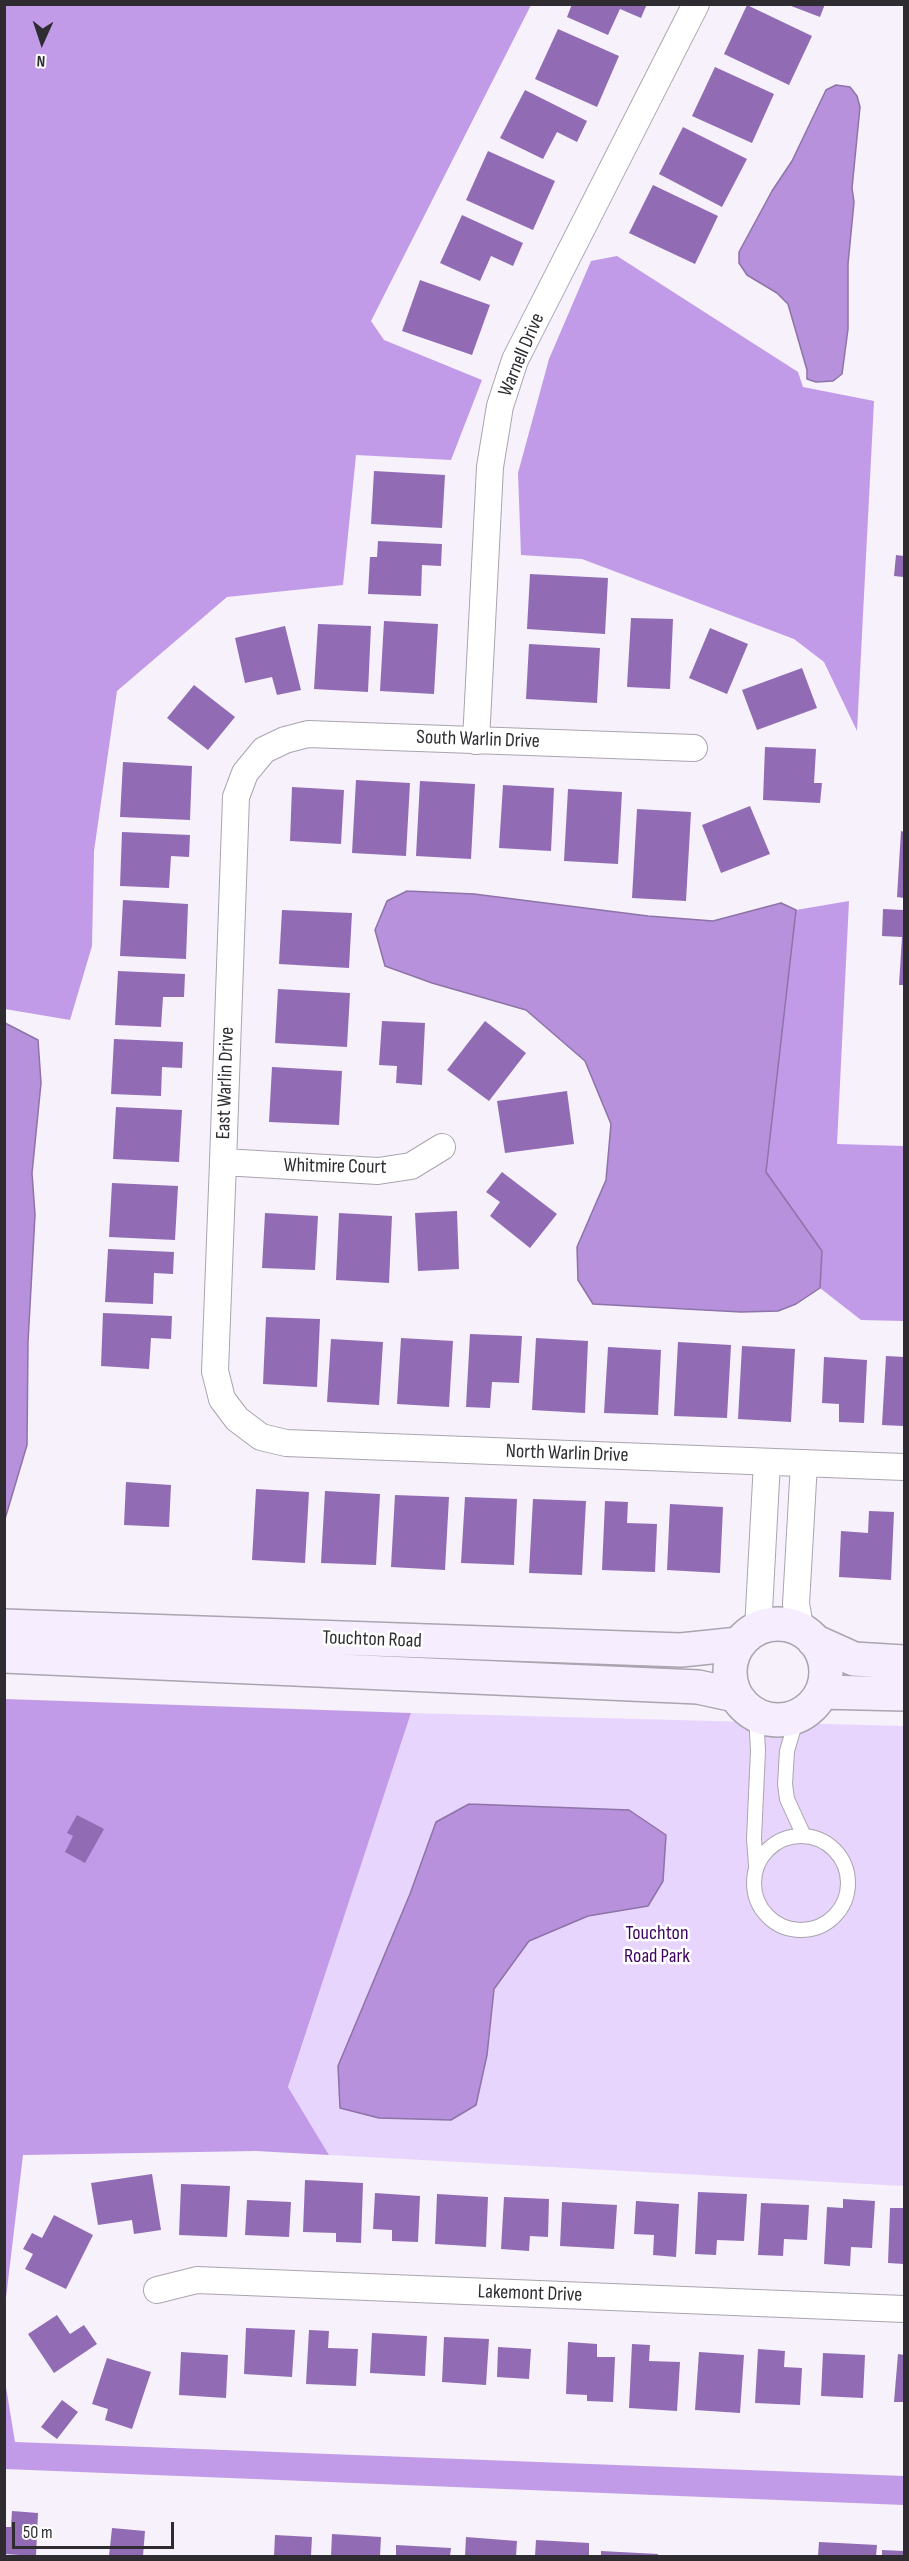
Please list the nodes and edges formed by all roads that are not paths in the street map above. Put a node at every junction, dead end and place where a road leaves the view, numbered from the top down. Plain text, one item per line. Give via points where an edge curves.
1 (696, 4) edge
2 (476, 741) junction
3 (694, 748) dead end
4 (264, 750) joint
5 (442, 1147) dead end
6 (223, 1162) junction
7 (237, 1419) joint
8 (767, 1462) junction
9 (804, 1463) junction
10 (904, 1467) edge
11 (763, 1547) junction
12 (799, 1548) junction
13 (4, 1626) edge
14 (749, 1636) junction
15 (807, 1636) junction
16 (4, 1656) edge
17 (904, 1662) edge
18 (822, 1692) junction
19 (904, 1694) edge
20 (746, 1705) junction
21 (797, 1717) junction
22 (804, 1836) junction
23 (756, 1867) junction
24 (157, 2290) dead end
25 (904, 2309) edge

1 - 2 street, Warnell Drive via 515,360 500,406 490,467
2 - 3 street, South Warlin Drive
2 - 4 street, South Warlin Drive via 308,734
4 - 6 street, East Warlin Drive via 245,772 236,797
5 - 6 street, Whitmire Court via 411,1166 378,1171
6 - 7 street, East Warlin Drive via 215,1371 222,1399
7 - 8 street, North Warlin Drive via 261,1437 286,1443
8 - 9 street, North Warlin Drive
8 - 11 street
9 - 10 street, North Warlin Drive
9 - 12 street
11 - 12 street
11 - 14 street
12 - 15 street via 796,1604
13 - 14 street, Touchton Road via 681,1650 712,1649
14 - 15 street, Touchton Road via 780,1625
14 - 20 street via 731,1660 730,1678
15 - 17 street, Touchton Road via 860,1660
15 - 18 street via 821,1652 825,1665
16 - 20 street, Touchton Road via 698,1687
18 - 19 street
18 - 21 street via 812,1707
20 - 21 street, Touchton Road via 780,1720
20 - 23 lane via 758,1750
21 - 22 lane via 787,1751 785,1784 787,1799
22 - 23 lane via 774,1843
22 - 23 lane via 832,1847 848,1873 844,1903 822,1925 790,1930 763,1913 753,1882
24 - 25 street, Lakemont Drive via 198,2280

